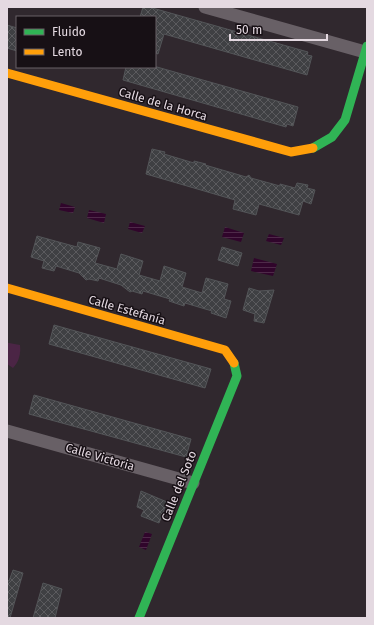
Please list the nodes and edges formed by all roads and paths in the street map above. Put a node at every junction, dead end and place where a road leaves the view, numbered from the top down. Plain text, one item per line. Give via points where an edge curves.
1 (205, 7) edge
2 (366, 49) edge
3 (7, 73) edge
4 (7, 288) edge
5 (235, 364) joint
6 (7, 431) edge
7 (193, 483) junction
8 (139, 618) edge

1 - 2 street
2 - 3 street, Calle de la Horca via 345,120 332,137 312,148 291,152
4 - 5 street, Calle Estefanía via 225,350
5 - 7 street, Calle del Soto via 237,376
6 - 7 street, Calle Victoria
7 - 8 street, Calle del Soto

